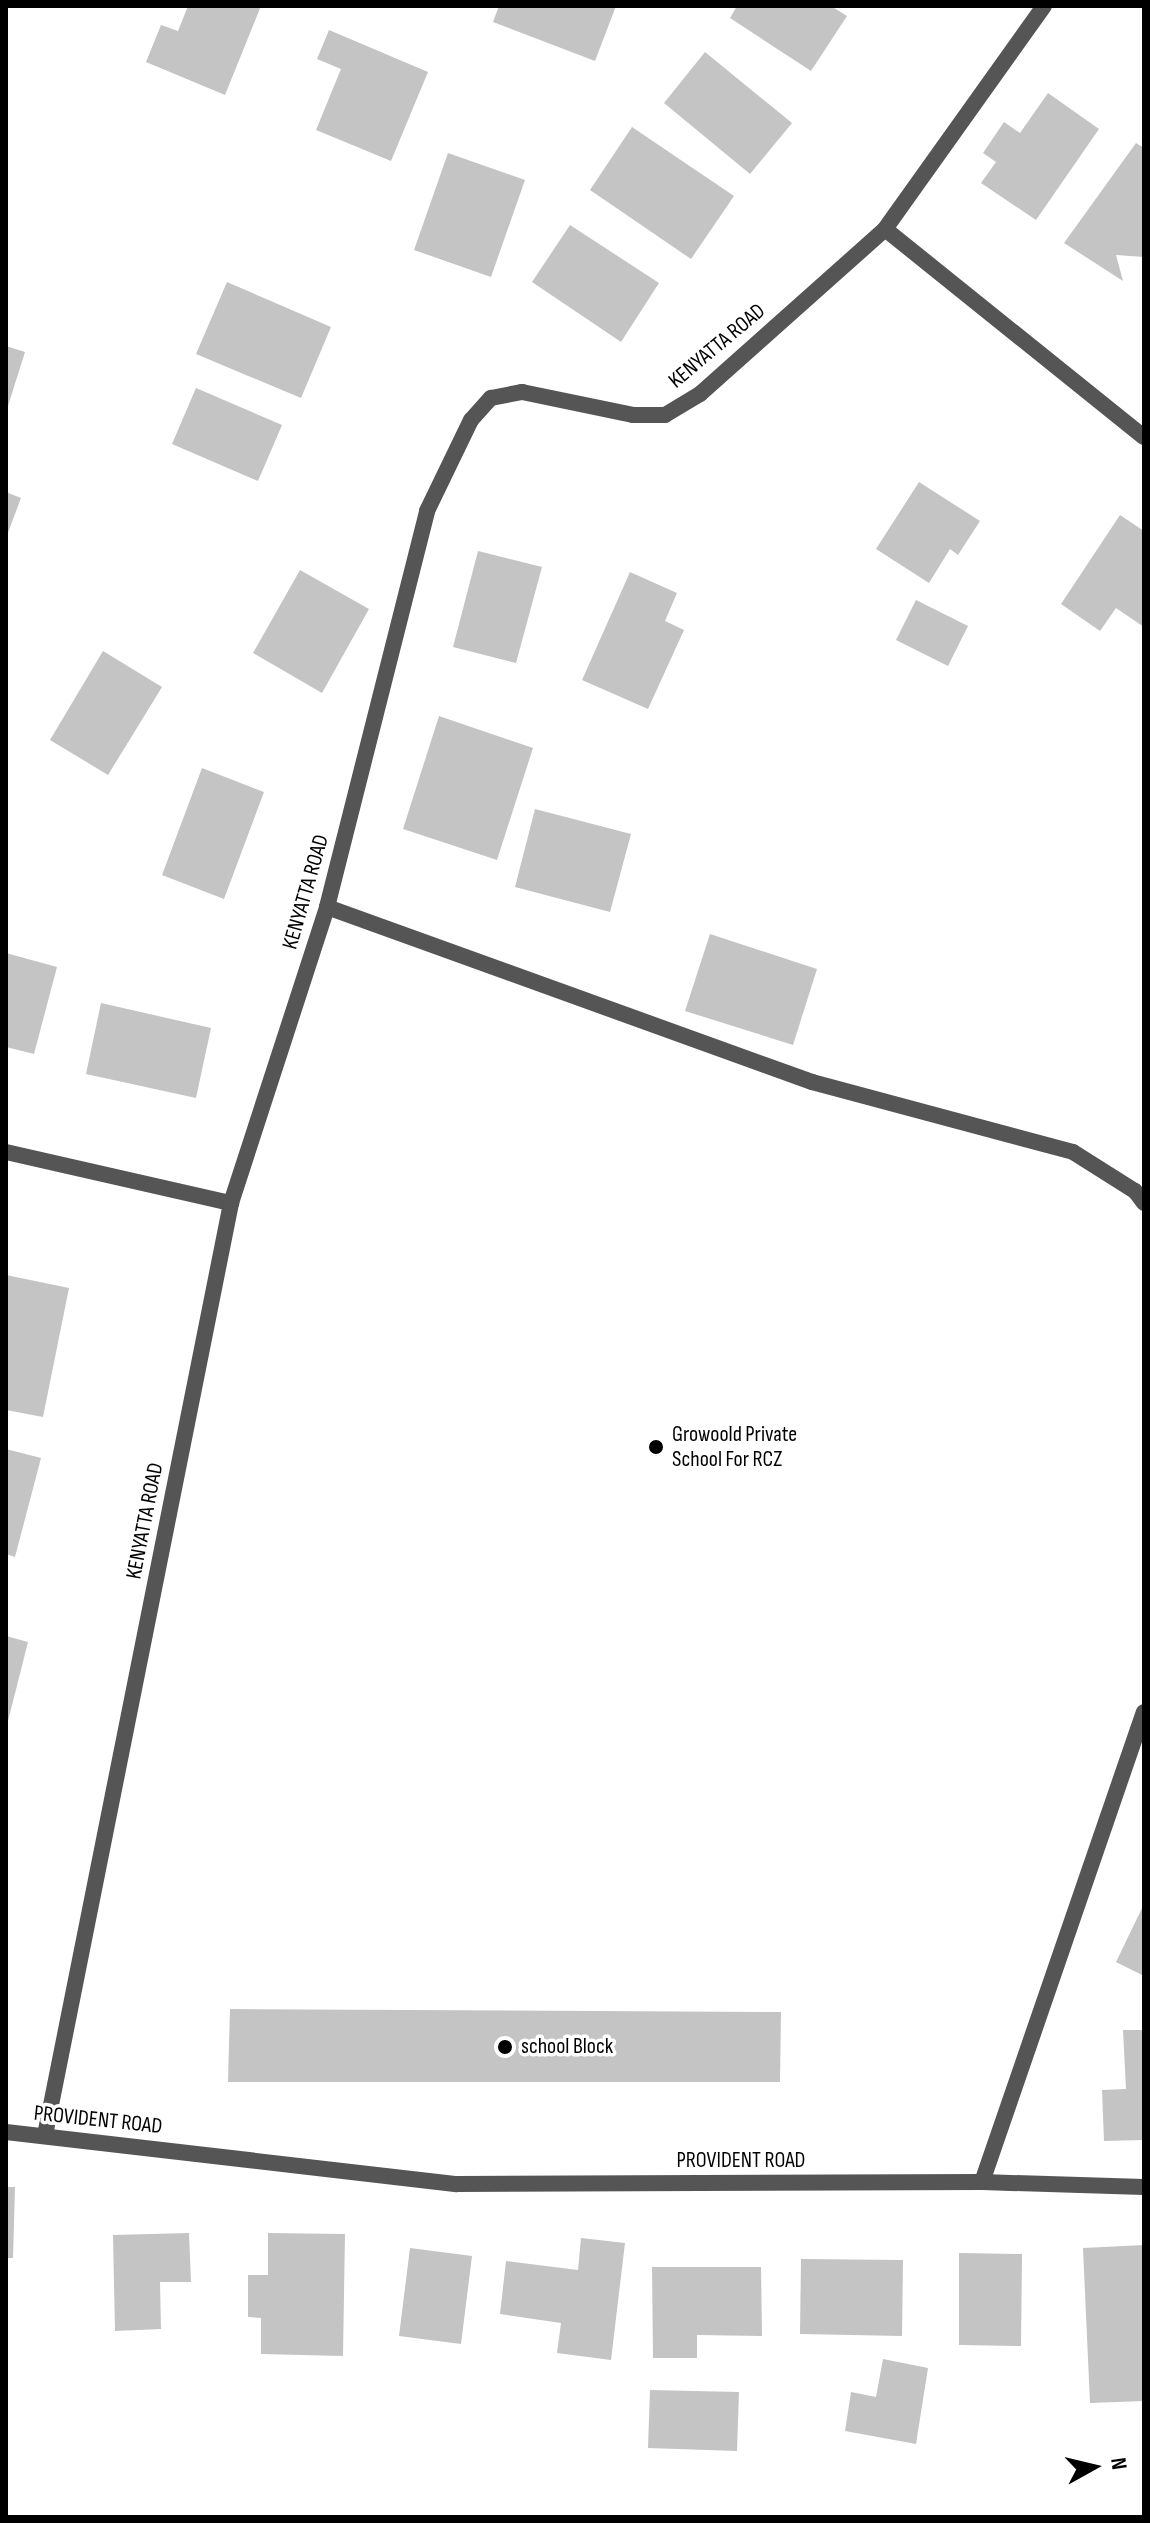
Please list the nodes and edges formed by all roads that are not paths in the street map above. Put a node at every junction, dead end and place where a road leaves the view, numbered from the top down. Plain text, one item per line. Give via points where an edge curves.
1 (1044, 6) edge
2 (885, 229) junction
3 (1144, 437) edge
4 (327, 907) junction
5 (6, 1152) edge
6 (231, 1203) junction
7 (1144, 1203) edge
8 (1144, 1712) edge
9 (6, 2132) edge
10 (45, 2135) junction
11 (982, 2182) junction
12 (1144, 2187) edge

1 - 2 street, KENYATTA ROAD
2 - 3 street
2 - 4 street, KENYATTA ROAD via 700,394 665,415 633,415 522,392 491,398 471,420 427,511
4 - 6 street, KENYATTA ROAD
4 - 7 street via 812,1082 1073,1152 1135,1191
5 - 6 street
6 - 10 street, KENYATTA ROAD
8 - 11 street
9 - 10 street, PROVIDENT ROAD
10 - 11 street, PROVIDENT ROAD via 457,2184
11 - 12 street, PROVIDENT ROAD

